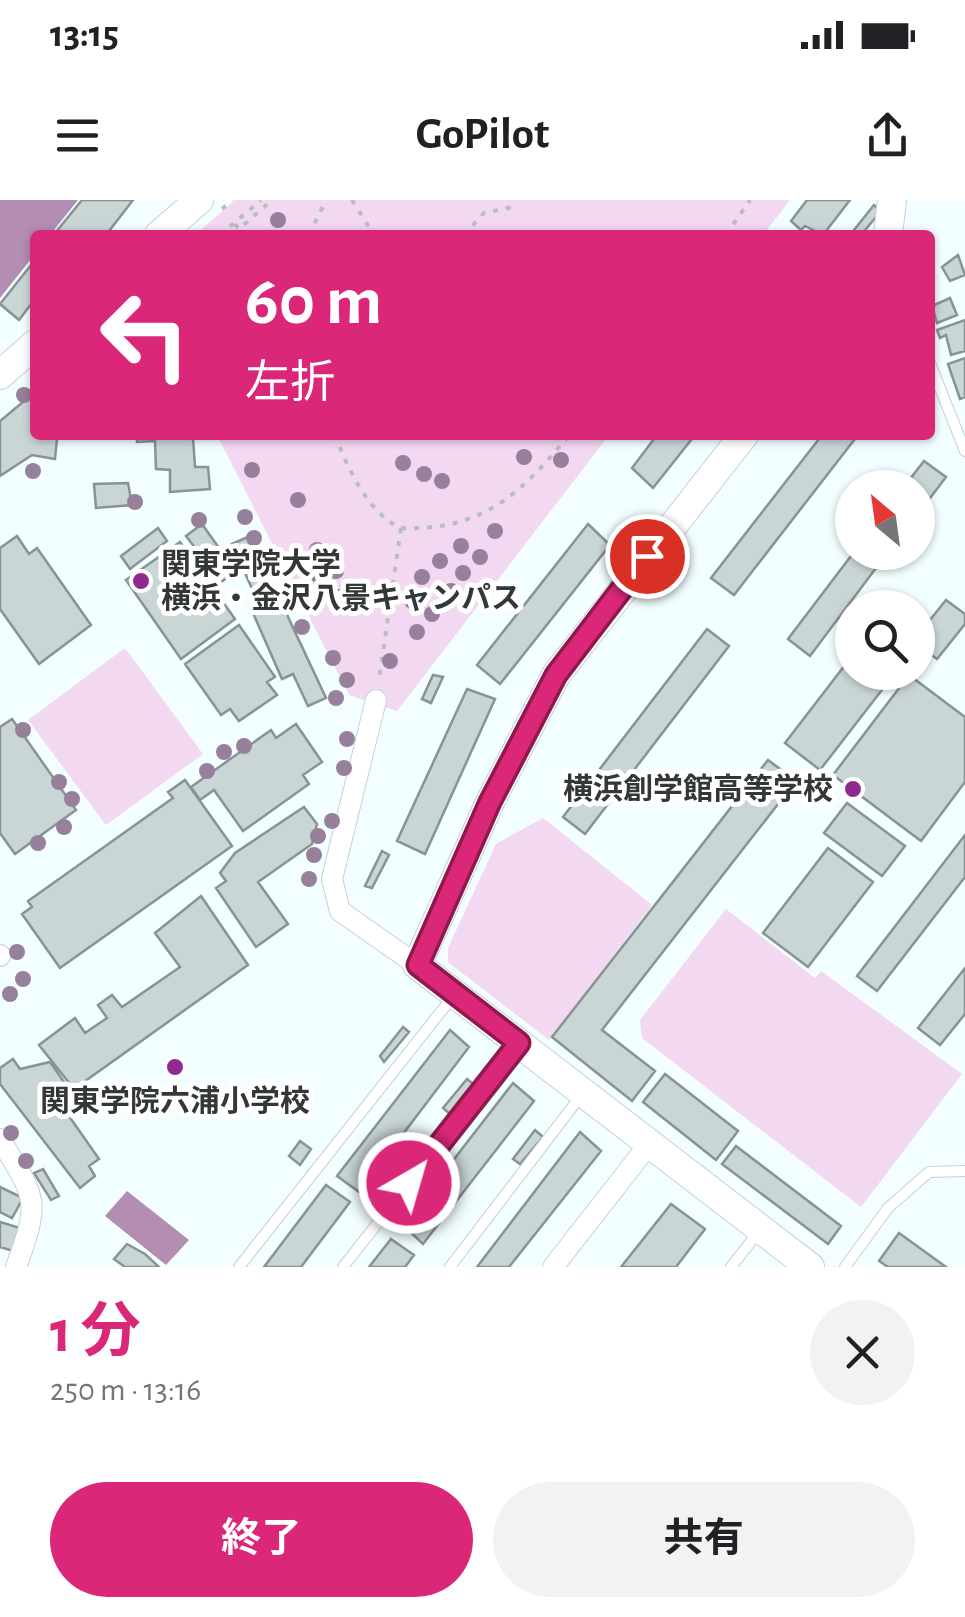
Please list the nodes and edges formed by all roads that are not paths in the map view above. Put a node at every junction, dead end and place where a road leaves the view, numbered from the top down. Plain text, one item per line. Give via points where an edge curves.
1 (199, 200) edge
2 (892, 200) edge
3 (165, 230) edge
4 (889, 230) edge
5 (30, 348) edge
6 (0, 375) edge
7 (935, 376) edge
8 (740, 440) edge
9 (965, 451) edge
10 (376, 700) road end
11 (418, 965) junction
12 (455, 994) junction
13 (519, 1043) junction
14 (584, 1092) junction
15 (0, 1139) edge
16 (650, 1143) junction
17 (965, 1171) edge
18 (760, 1229) junction
19 (16, 1267) edge
20 (238, 1267) edge
21 (343, 1267) edge
22 (450, 1267) edge
23 (553, 1267) edge
24 (731, 1267) edge
25 (810, 1267) edge
26 (845, 1267) edge

1 - 3 street
2 - 4 street
5 - 6 street
7 - 9 lane
8 - 11 street via 556,675 490,802
10 - 11 street via 332,879 340,911
11 - 12 street
12 - 13 street
12 - 20 lane
13 - 14 street
13 - 21 lane
14 - 16 street
14 - 22 lane
15 - 19 street via 33,1194 34,1220
16 - 18 street
16 - 23 street
17 - 26 lane via 929,1172 888,1208
18 - 24 lane
18 - 25 street

